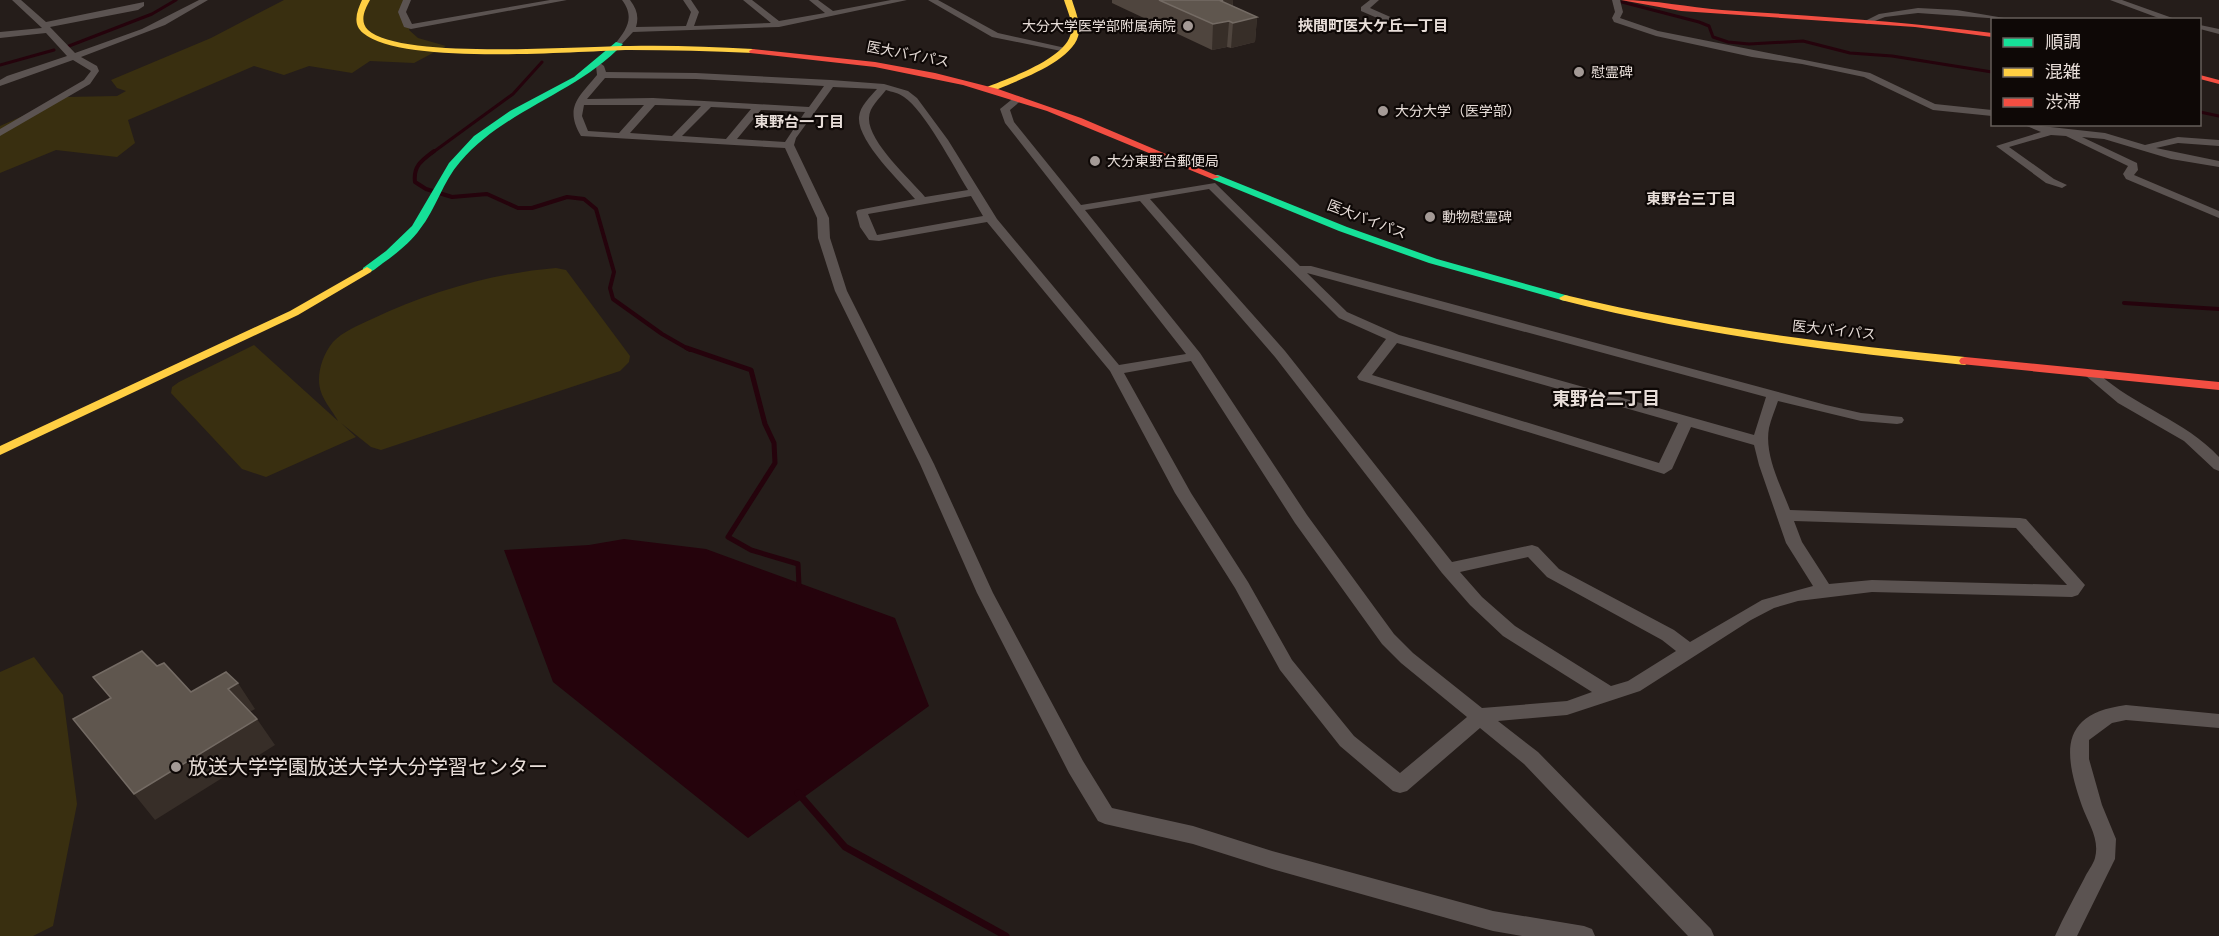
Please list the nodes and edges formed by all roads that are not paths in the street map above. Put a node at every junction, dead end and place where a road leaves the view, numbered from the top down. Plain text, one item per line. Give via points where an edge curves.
1 (16, 0) edge
2 (204, 0) edge
3 (366, 0) edge
4 (407, 0) edge
5 (509, 0) edge
6 (562, 0) edge
7 (626, 0) edge
8 (687, 0) edge
9 (747, 0) edge
10 (813, 0) edge
11 (903, 0) edge
12 (932, 0) edge
13 (1068, 0) edge
14 (1375, 0) edge
15 (1616, 0) edge
16 (1625, 0) edge
17 (1937, 0) edge
18 (2114, 0) edge
19 (876, 2) edge
20 (1930, 7) junction
21 (515, 8) junction
22 (832, 14) junction
23 (2002, 18) edge
24 (2168, 18) edge
25 (69, 21) junction
26 (1867, 22) junction
27 (779, 24) junction
28 (1401, 25) dead end
29 (47, 28) junction
30 (2201, 28) edge
31 (689, 29) junction
32 (632, 30) junction
33 (2219, 32) edge
34 (0, 35) edge
35 (1991, 35) edge
36 (617, 46) junction
37 (1066, 49) junction
38 (73, 57) junction
39 (600, 70) junction
40 (2201, 78) edge
41 (2219, 82) edge
42 (0, 83) edge
43 (831, 83) junction
44 (884, 87) junction
45 (994, 87) junction
46 (1019, 98) junction
47 (653, 101) junction
48 (580, 102) junction
49 (708, 104) junction
50 (759, 106) junction
51 (811, 110) junction
52 (1991, 113) edge
53 (2032, 126) edge
54 (2065, 129) edge
55 (2051, 132) junction
56 (0, 133) edge
57 (622, 136) junction
58 (675, 138) junction
59 (729, 142) junction
60 (2219, 143) edge
61 (789, 145) junction
62 (2144, 149) junction
63 (2219, 164) edge
64 (2062, 185) dead end
65 (973, 192) junction
66 (1143, 198) junction
67 (922, 201) junction
68 (1080, 208) junction
69 (2219, 215) edge
70 (990, 218) junction
71 (1296, 270) junction
72 (1394, 338) junction
73 (1195, 356) junction
74 (1116, 370) junction
75 (2093, 376) dead end
76 (2219, 376) edge
77 (2219, 386) edge
78 (1773, 396) junction
79 (1897, 420) dead end
80 (1686, 421) junction
81 (1761, 442) junction
82 (0, 451) edge
83 (2219, 466) edge
84 (1783, 515) junction
85 (1448, 569) junction
86 (1824, 590) junction
87 (1689, 651) junction
88 (1609, 694) junction
89 (1482, 716) junction
90 (2219, 721) edge
91 (1584, 936) edge
92 (1703, 936) edge
93 (2067, 936) edge

1 - 29 street
2 - 38 street via 181,14
3 - 36 main road, 医大バイパス via 359,13 360,24 381,39 436,48
4 - 21 street via 402,12 411,27
5 - 21 street
6 - 21 street
7 - 32 street via 634,13
8 - 31 street via 695,12
9 - 27 street
10 - 22 street
11 - 19 street
12 - 37 street via 996,35
13 - 37 main road via 1075,33
14 - 28 street via 1364,9
15 - 52 street via 1617,20 1634,27 1867,75 1933,107
16 - 26 main road via 1681,9
17 - 20 street via 1927,4
18 - 24 street
19 - 22 street
20 - 23 street
20 - 26 street via 1902,7
22 - 27 street
25 - 25 street via 135,8 141,4 129,1 64,13
25 - 29 street
26 - 35 main road
27 - 31 street
29 - 34 street
29 - 38 street
30 - 33 street
31 - 32 street
32 - 36 street
36 - 39 main road
36 - 45 main road, 医大バイパス via 821,56
37 - 45 main road
38 - 42 street via 26,70
38 - 56 street via 94,68 92,78
39 - 43 street
39 - 48 street
39 - 82 main road via 504,118 477,138 457,158 416,228 390,253 352,280 294,313
40 - 41 main road
43 - 44 street
43 - 51 street
44 - 65 street via 914,100
44 - 67 street via 866,110 864,126
45 - 46 main road, 医大バイパス
45 - 76 main road, 医大バイパス via 1064,108 1426,250 1564,290 1677,314 1791,332
46 - 68 street via 1005,109 1010,123
46 - 77 main road, 医大バイパス via 1417,256 1585,304 1791,343
47 - 48 street
47 - 49 street
47 - 57 street
48 - 57 street via 575,115 584,134
49 - 50 street
49 - 58 street
50 - 51 street
50 - 59 street
51 - 61 street
53 - 55 street
54 - 55 street
54 - 62 street via 2105,136
54 - 69 street via 2133,165 2130,177
55 - 64 street via 2001,146 2050,181
57 - 58 street
58 - 59 street
59 - 61 street
60 - 62 street via 2178,140
61 - 91 street via 824,218 824,238 841,291 927,464 964,551 1105,815 1193,835 1493,921
62 - 63 street
65 - 67 street
65 - 70 street
66 - 68 street
66 - 71 street via 1211,185
66 - 85 street via 1280,354
67 - 70 street via 862,212 866,227 873,238 879,238
68 - 73 street
70 - 74 street
71 - 72 street via 1344,315
71 - 78 street via 1306,269
72 - 80 street
72 - 80 street via 1364,377 1664,469
73 - 74 street
73 - 89 street via 1301,519 1388,639
74 - 89 street via 1183,493 1286,665 1347,741 1400,785
75 - 83 street via 2115,394 2188,435
78 - 79 street via 1861,417
78 - 81 street
80 - 81 street
81 - 84 street
84 - 86 street via 1794,543
84 - 86 street via 2020,523 2077,585 2072,591 1872,586
85 - 87 street via 1532,551 1553,573 1668,635
85 - 88 street via 1509,631
86 - 87 street via 1768,604
87 - 88 street via 1634,686
88 - 89 street via 1567,708
89 - 92 street via 1531,758
90 - 93 street via 2115,714 2092,725 2080,737 2079,759 2106,838 2105,859

